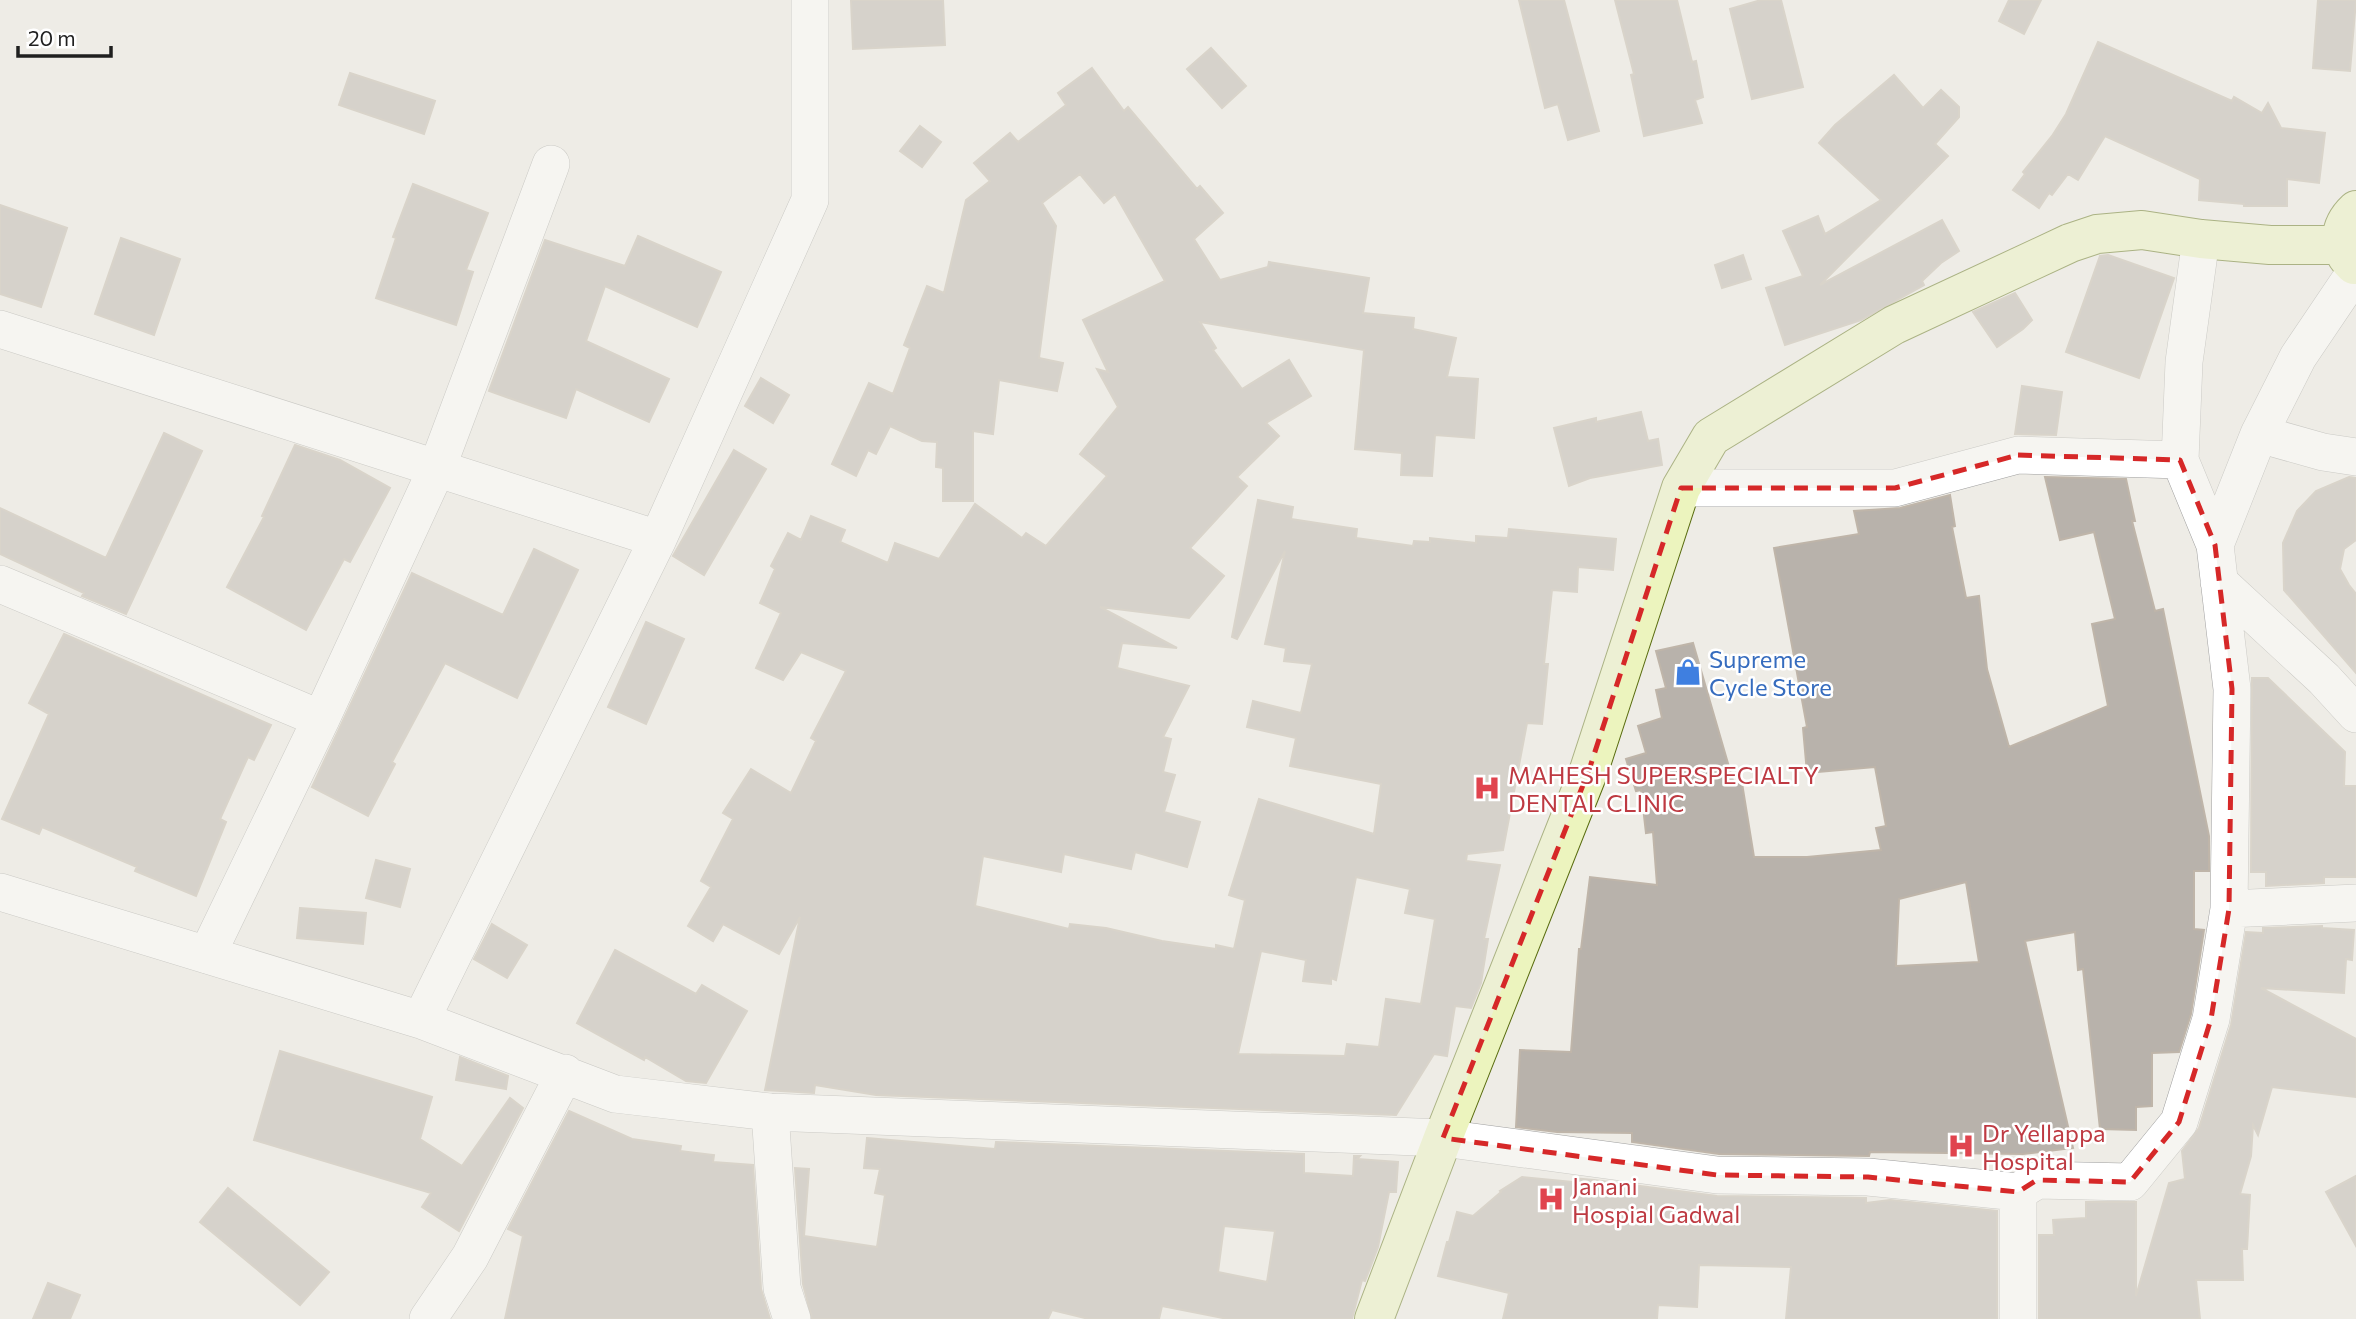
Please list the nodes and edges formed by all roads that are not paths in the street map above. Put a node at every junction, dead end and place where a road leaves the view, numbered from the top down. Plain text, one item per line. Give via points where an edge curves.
1 (810, 0) edge
2 (551, 164) dead end
3 (2356, 210) edge
4 (2201, 240) junction
5 (2351, 261) edge
6 (0, 329) edge
7 (2259, 434) junction
8 (2356, 457) edge
9 (2180, 460) junction
10 (437, 468) junction
11 (1681, 488) junction
12 (658, 539) junction
13 (2215, 545) junction
14 (2219, 582) junction
15 (0, 584) edge
16 (2356, 714) edge
17 (321, 719) junction
18 (0, 892) edge
19 (2356, 903) edge
20 (2229, 909) junction
21 (206, 955) junction
22 (421, 1020) junction
23 (565, 1073) junction
24 (770, 1112) junction
25 (1443, 1138) junction
26 (2018, 1192) junction
27 (428, 1319) edge
28 (792, 1319) edge
29 (1374, 1319) edge
30 (2018, 1319) edge

1 - 12 street via 810,200
2 - 10 street
3 - 5 main road via 2341,232
4 - 5 main road via 2270,245
4 - 9 street via 2184,362
4 - 11 main road via 2143,230 2096,234 1895,325 1711,437
5 - 7 street
6 - 10 street
7 - 8 street
7 - 13 street
9 - 11 street via 2018,455 1895,488
9 - 13 street
10 - 12 street
10 - 17 street
11 - 25 main road via 1588,770
12 - 22 street
13 - 14 street
14 - 16 street
14 - 20 street via 2232,689
15 - 17 street
17 - 21 street
18 - 21 street
19 - 20 street
20 - 26 street via 2211,1019 2179,1122 2130,1182 2037,1180
21 - 22 street
22 - 23 street
23 - 24 street via 615,1094
23 - 27 street via 471,1257
24 - 25 street
24 - 28 street via 782,1288
25 - 26 street via 1717,1175 1868,1177
25 - 29 main road
26 - 30 street

